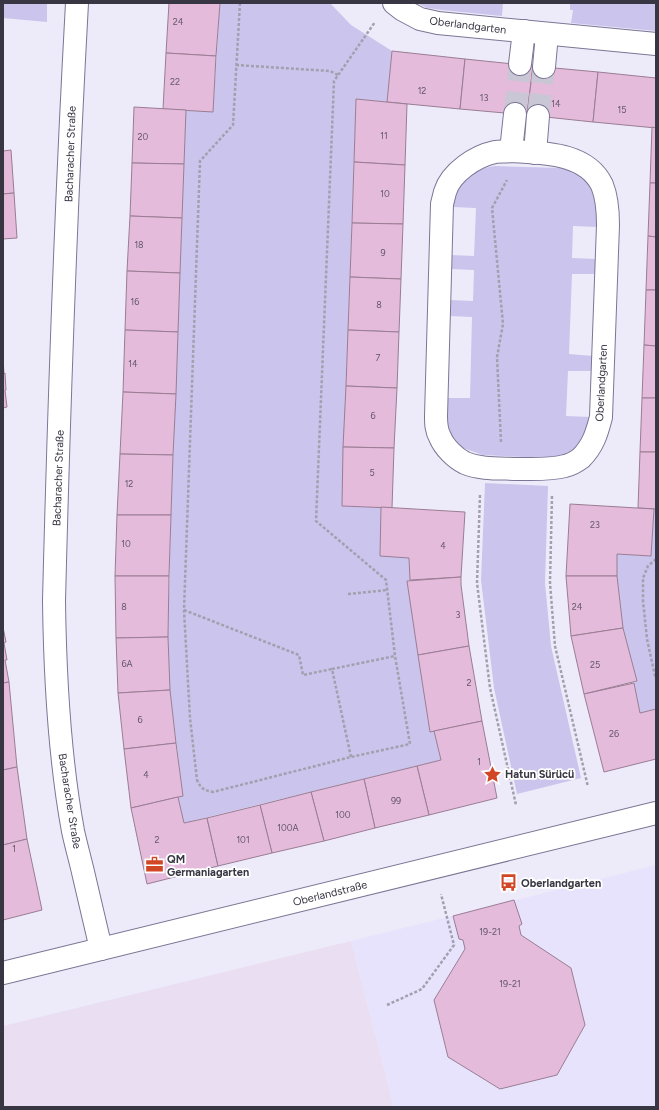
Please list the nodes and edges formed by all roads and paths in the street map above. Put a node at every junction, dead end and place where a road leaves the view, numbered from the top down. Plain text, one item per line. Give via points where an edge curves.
1 (77, 3) edge
2 (240, 3) edge
3 (394, 3) edge
4 (377, 19) dead end
5 (524, 31) junction
6 (547, 34) junction
7 (656, 44) edge
8 (520, 64) tunnel mouth
9 (236, 65) junction
10 (544, 67) tunnel mouth
11 (338, 75) junction
12 (515, 114) tunnel mouth
13 (538, 116) tunnel mouth
14 (511, 151) junction
15 (535, 153) junction
16 (509, 176) dead end
17 (502, 448) dead end
18 (481, 467) junction
19 (553, 468) junction
20 (656, 559) edge
21 (387, 590) junction
22 (348, 594) dead end
23 (184, 610) junction
24 (395, 656) junction
25 (332, 669) junction
26 (656, 679) edge
27 (351, 757) junction
28 (588, 787) dead end
29 (516, 805) dead end
30 (656, 813) edge
31 (434, 868) junction
32 (101, 949) junction
33 (3, 973) edge
34 (387, 1005) dead end

1 - 32 street, Bacharacher Straße via 54,601 56,685 60,737 73,832
2 - 9 path
3 - 5 street, Oberlandgarten via 420,19 438,23
4 - 11 path
5 - 6 street, Oberlandgarten
5 - 8 street
6 - 7 street, Oberlandgarten
6 - 10 street
9 - 11 path via 330,71
9 - 23 path via 233,125 200,161
11 - 21 path via 334,81 316,521 386,580
12 - 14 street
13 - 15 street
14 - 15 street, Oberlandgarten
14 - 18 street, Oberlandgarten via 495,152 463,167 445,190 442,204 436,427 439,437 453,454 464,462
15 - 19 street, Oberlandgarten via 564,157 586,167 602,185 607,205 601,417 597,434 580,459 566,466
16 - 17 path via 492,208 503,324 496,357
18 - 19 street, Oberlandgarten
18 - 29 path via 477,583 490,688
19 - 28 path via 550,583 555,646
20 - 26 path via 648,566 643,578 647,639
21 - 22 path
21 - 24 path
23 - 25 path via 299,655 303,675
23 - 27 path via 190,718 200,787 213,792
24 - 25 path
24 - 27 path via 410,744
25 - 27 path
30 - 31 street, Oberlandstraße
31 - 32 street, Oberlandstraße
31 - 34 path via 454,946 422,989
32 - 33 street, Oberlandstraße

